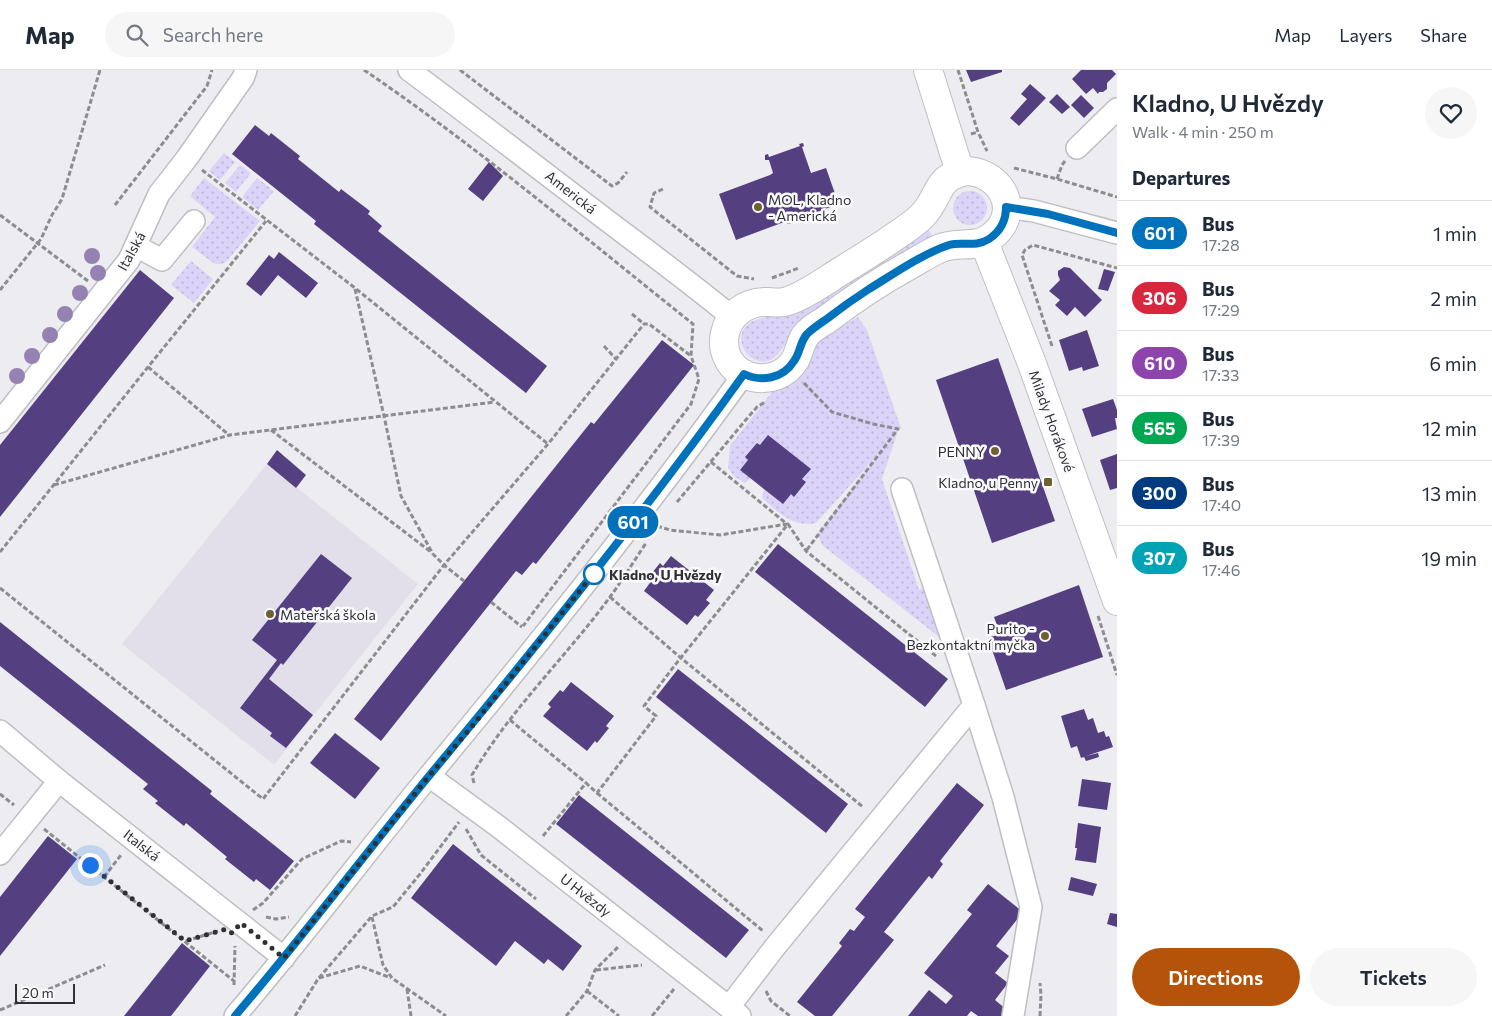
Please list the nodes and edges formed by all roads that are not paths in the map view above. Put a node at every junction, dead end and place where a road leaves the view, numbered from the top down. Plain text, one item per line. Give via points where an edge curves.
1 (246, 70) edge
2 (409, 70) edge
3 (928, 70) edge
4 (1117, 108) edge
5 (1076, 148) dead end
6 (960, 172) junction
7 (1006, 207) junction
8 (194, 221) dead end
9 (1117, 233) edge
10 (984, 242) junction
11 (136, 246) junction
12 (732, 317) junction
13 (744, 374) junction
14 (0, 422) edge
15 (902, 489) dead end
16 (1117, 601) edge
17 (974, 705) junction
18 (0, 731) edge
19 (429, 776) junction
20 (59, 781) junction
21 (0, 854) edge
22 (284, 958) junction
23 (735, 1012) edge
24 (235, 1016) edge
25 (1012, 1016) edge

1 - 11 street, Italská via 159,194
2 - 12 street, Americká
3 - 6 main road
4 - 5 street
6 - 7 main road via 975,171 989,176 1000,186
6 - 12 main road via 944,182 922,216 870,253 789,301 750,304
7 - 9 street via 1053,215
7 - 10 main road via 1001,228
8 - 11 street via 162,260
10 - 13 main road via 939,249 863,293 807,334 794,362 784,372 771,378
10 - 16 main road, Milady Horákové via 1031,361
11 - 14 street, Italská via 129,260
12 - 13 main road via 724,335 725,348 733,365
13 - 19 street via 598,568
15 - 17 street
17 - 23 street via 775,947
17 - 25 street via 1003,797 1031,907
18 - 20 street, Italská
19 - 22 street
19 - 23 street, U Hvězdy
20 - 21 street
20 - 22 street, Italská via 134,839 236,928
22 - 24 street

